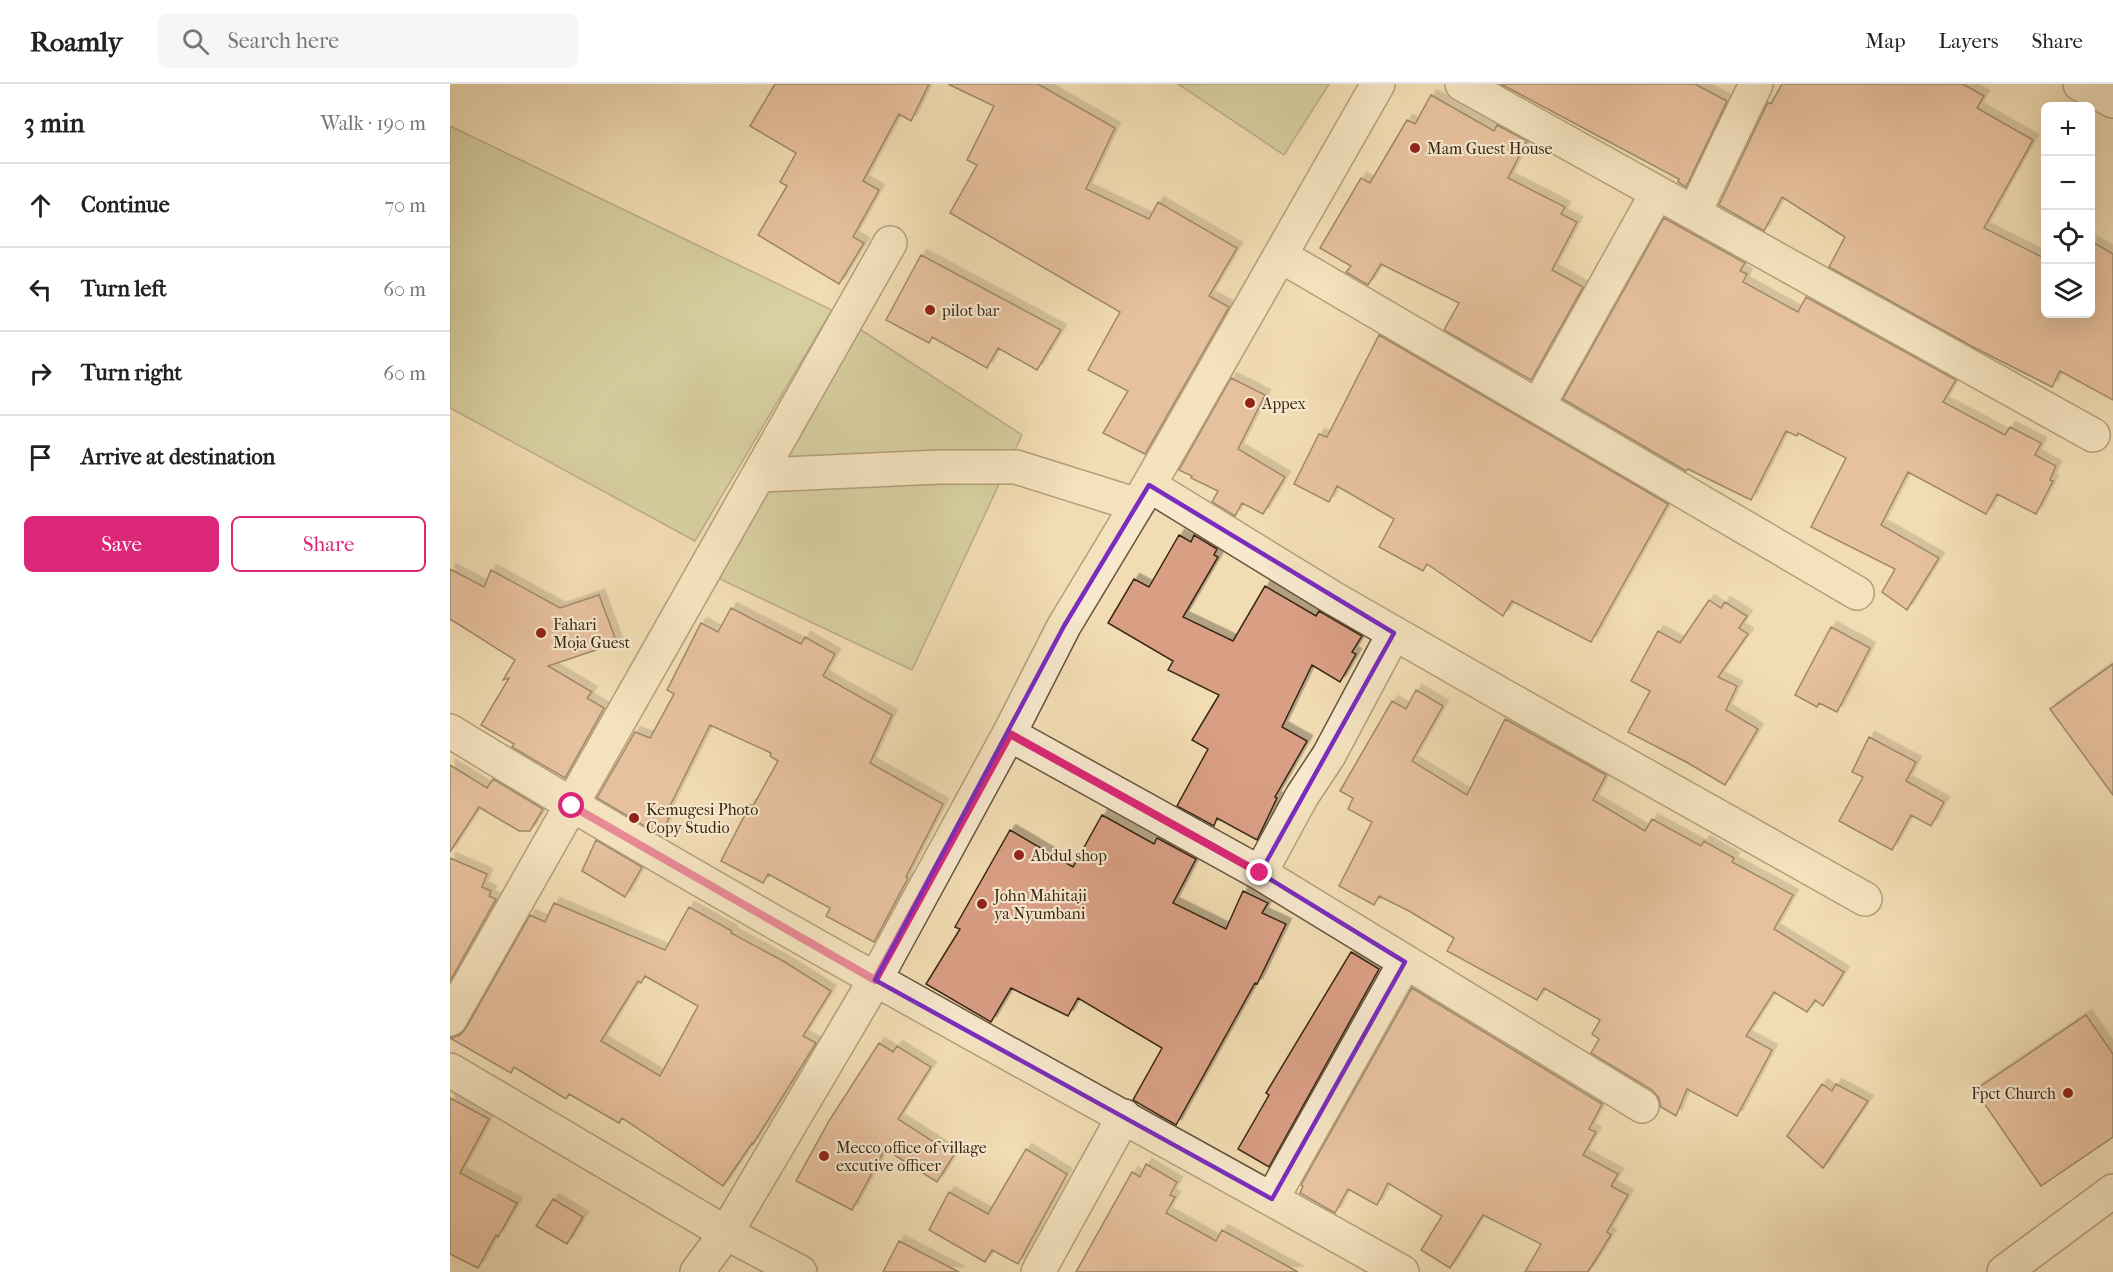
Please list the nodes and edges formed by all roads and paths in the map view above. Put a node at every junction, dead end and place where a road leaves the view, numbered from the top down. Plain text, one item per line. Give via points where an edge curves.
1 (1378, 84) edge
2 (1462, 84) edge
3 (1756, 84) edge
4 (2082, 84) edge
5 (2113, 101) edge
6 (1657, 193) junction
7 (1694, 213) junction
8 (890, 243) dead end
9 (1281, 256) junction
10 (1538, 406) junction
11 (2093, 435) dead end
12 (760, 475) junction
13 (1143, 495) junction
14 (1857, 593) dead end
15 (1394, 633) junction
16 (450, 731) edge
17 (1010, 734) junction
18 (572, 806) junction
19 (1260, 873) junction
20 (1865, 899) dead end
21 (1405, 962) junction
22 (875, 980) junction
23 (450, 1019) edge
24 (450, 1070) edge
25 (1641, 1106) dead end
26 (1124, 1116) junction
27 (2113, 1191) edge
28 (1272, 1199) junction
29 (726, 1233) junction
30 (698, 1272) edge
31 (800, 1272) edge
32 (1038, 1272) edge
33 (1402, 1272) edge
34 (2004, 1272) edge

1 - 9 street
2 - 6 street
3 - 7 street
4 - 5 street
6 - 7 street
6 - 10 street
7 - 11 street
8 - 12 street
9 - 10 street
9 - 13 street
10 - 14 street
12 - 13 street via 1016,467
12 - 18 street
13 - 15 street
13 - 17 street via 1064,626
15 - 19 street
15 - 20 street
16 - 18 street
17 - 19 street
17 - 22 street
18 - 22 street
18 - 23 street
19 - 21 street
21 - 25 street
21 - 28 street
22 - 26 street
22 - 29 street
24 - 29 street
26 - 28 street
26 - 32 street
27 - 34 street
28 - 33 street
29 - 30 street
29 - 31 street

